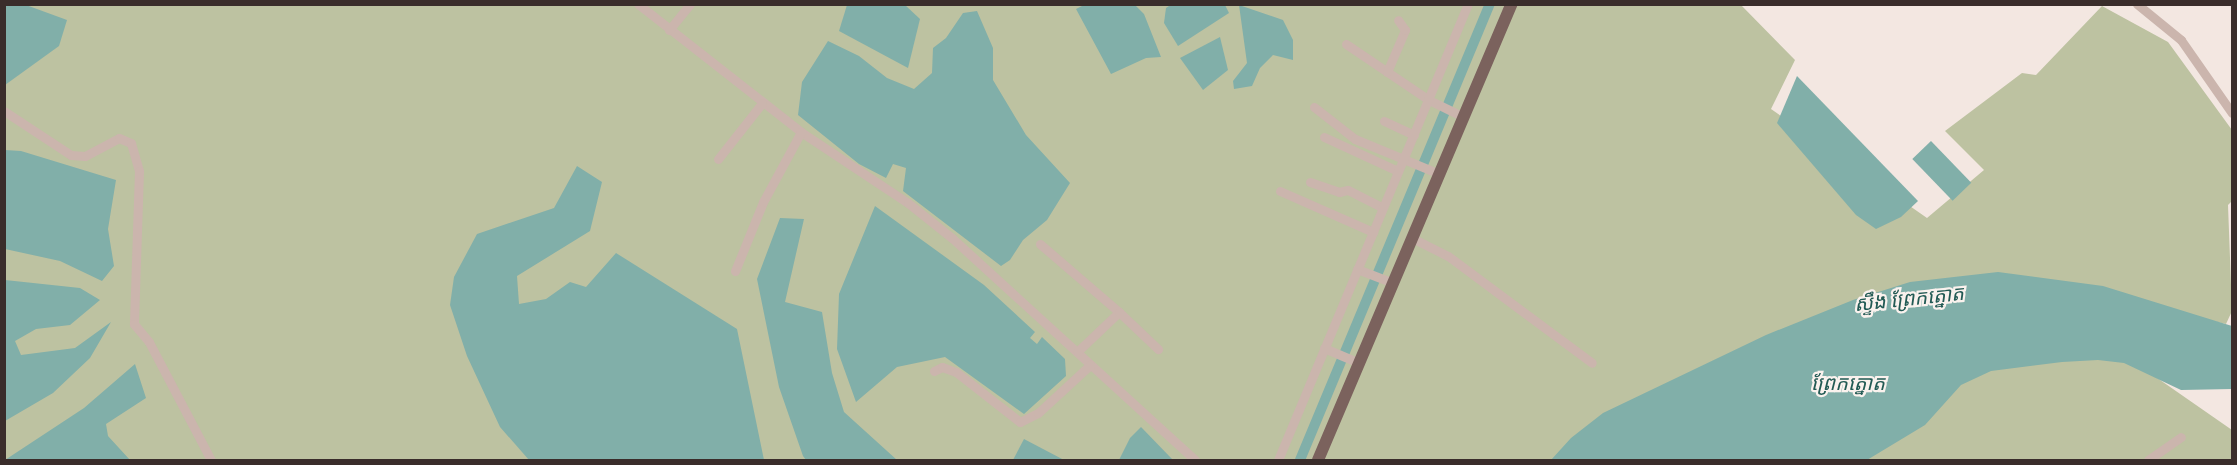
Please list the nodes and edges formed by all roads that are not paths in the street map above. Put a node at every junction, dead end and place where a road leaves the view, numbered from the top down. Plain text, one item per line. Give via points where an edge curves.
1 (638, 4) edge
2 (690, 4) edge
3 (1468, 4) edge
4 (1512, 4) edge
5 (2137, 4) edge
6 (1398, 20) dead end
7 (669, 30) junction
8 (1346, 44) dead end
9 (1387, 72) junction
10 (1432, 102) junction
11 (762, 103) junction
12 (1314, 107) dead end
13 (4, 111) edge
14 (2232, 113) edge
15 (1464, 117) junction
16 (1384, 122) dead end
17 (801, 132) junction
18 (1414, 135) junction
19 (1324, 137) dead end
20 (718, 159) dead end
21 (1407, 162) junction
22 (1398, 171) junction
23 (1440, 174) junction
24 (1310, 182) dead end
25 (1280, 191) dead end
26 (1382, 207) junction
27 (1373, 232) junction
28 (1412, 238) junction
29 (1040, 244) dead end
30 (1360, 270) junction
31 (735, 271) dead end
32 (1387, 281) junction
33 (1119, 312) junction
34 (1324, 348) junction
35 (1158, 349) dead end
36 (1078, 351) junction
37 (1360, 363) junction
38 (1592, 363) dead end
39 (1090, 365) junction
40 (934, 371) dead end
41 (2181, 437) dead end
42 (211, 460) edge
43 (1195, 460) edge
44 (1278, 460) edge
45 (1318, 460) edge
46 (2148, 460) edge

1 - 7 street
2 - 7 street
3 - 10 street
4 - 15 main road
5 - 14 street via 2181,40
6 - 9 street via 1404,30
7 - 11 street
8 - 9 street
9 - 10 street
10 - 15 street
10 - 18 street
11 - 17 street
11 - 20 street
12 - 21 street via 1355,139
13 - 42 street via 71,155 85,156 119,138 131,143 139,171 134,324 149,342
15 - 23 main road
16 - 18 street
17 - 31 street via 763,202
17 - 36 street via 908,203
18 - 21 street
19 - 22 street
21 - 22 street
21 - 23 street
22 - 26 street
23 - 28 main road
24 - 26 street via 1339,192 1348,190
25 - 27 street
26 - 27 street
27 - 30 street
28 - 32 main road
28 - 38 street via 1448,256
29 - 33 street
30 - 32 street
30 - 34 street
32 - 37 main road
33 - 35 street
33 - 36 street
34 - 37 street
34 - 44 street
36 - 39 street
37 - 45 main road
39 - 40 street via 1038,413 1020,422 956,372 942,367
39 - 43 street
41 - 46 street

